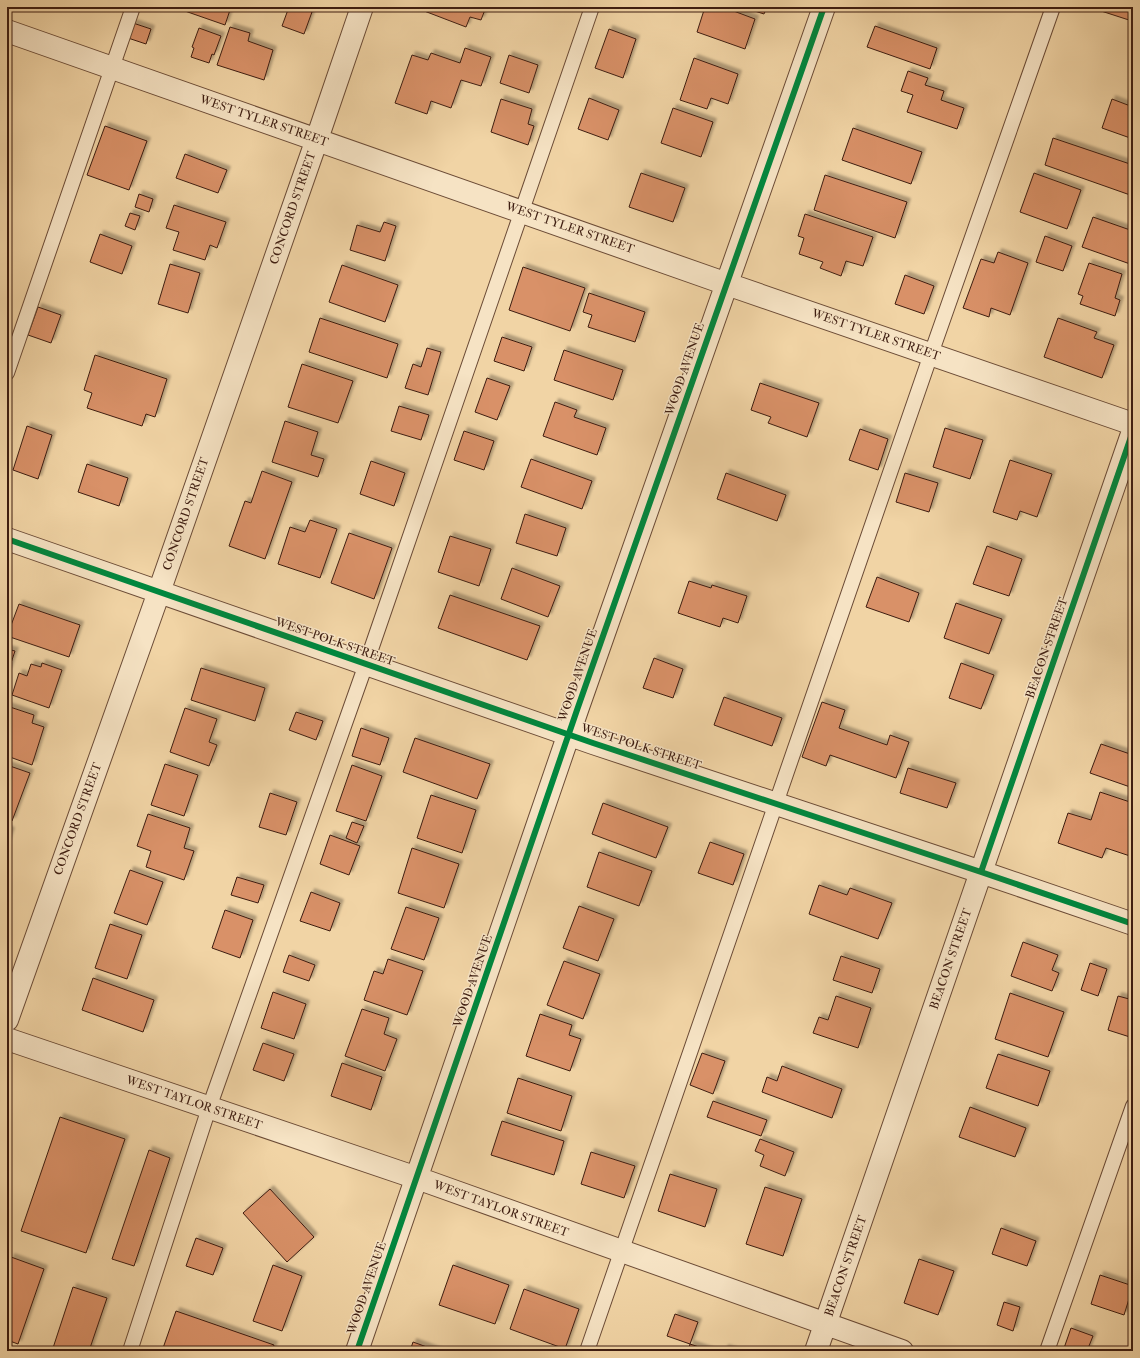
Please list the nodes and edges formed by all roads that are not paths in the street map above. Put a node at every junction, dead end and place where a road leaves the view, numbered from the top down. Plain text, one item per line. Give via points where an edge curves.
1 (133, 7) edge
2 (362, 7) edge
3 (592, 7) edge
4 (824, 7) edge
5 (1053, 7) edge
6 (7, 31) edge
7 (112, 68) junction
8 (317, 139) junction
9 (521, 211) junction
10 (727, 284) junction
11 (931, 354) junction
12 (7, 373) edge
13 (1133, 424) edge
14 (1133, 431) edge
15 (7, 539) edge
16 (159, 592) junction
17 (366, 664) junction
18 (569, 735) junction
19 (776, 804) junction
20 (981, 872) junction
21 (1133, 924) edge
22 (7, 1020) edge
23 (7, 1039) edge
24 (1133, 1106) edge
25 (209, 1108) junction
26 (417, 1178) junction
27 (621, 1251) junction
28 (826, 1324) junction
29 (130, 1351) edge
30 (357, 1351) edge
31 (587, 1351) edge
32 (816, 1351) edge
33 (902, 1351) edge
34 (1047, 1351) edge

1 - 7 lane
2 - 8 street, CONCORD STREET
3 - 9 lane
4 - 10 street, WOOD AVENUE
5 - 11 lane
6 - 7 street, WEST TYLER STREET
7 - 8 street, WEST TYLER STREET
7 - 12 lane
8 - 9 street, WEST TYLER STREET
8 - 16 street, CONCORD STREET
9 - 10 street, WEST TYLER STREET
9 - 17 lane
10 - 11 street, WEST TYLER STREET
10 - 18 street, WOOD AVENUE
11 - 13 street, WEST TYLER STREET
11 - 19 lane
14 - 20 street, BEACON STREET
15 - 16 street, WEST POLK STREET
16 - 17 street, WEST POLK STREET
16 - 22 street, CONCORD STREET
17 - 18 street, WEST POLK STREET
17 - 25 lane
18 - 19 street, WEST POLK STREET
18 - 26 street, WOOD AVENUE
19 - 20 street, WEST POLK STREET
19 - 27 lane
20 - 21 street, WEST POLK STREET
20 - 28 street, BEACON STREET
23 - 25 street, WEST TAYLOR STREET
24 - 34 lane
25 - 26 street, WEST TAYLOR STREET
25 - 29 lane
26 - 27 street, WEST TAYLOR STREET
26 - 30 street, WOOD AVENUE
27 - 28 street, WEST TAYLOR STREET
27 - 31 lane
28 - 32 street, BEACON STREET
28 - 33 street, WEST TAYLOR STREET

